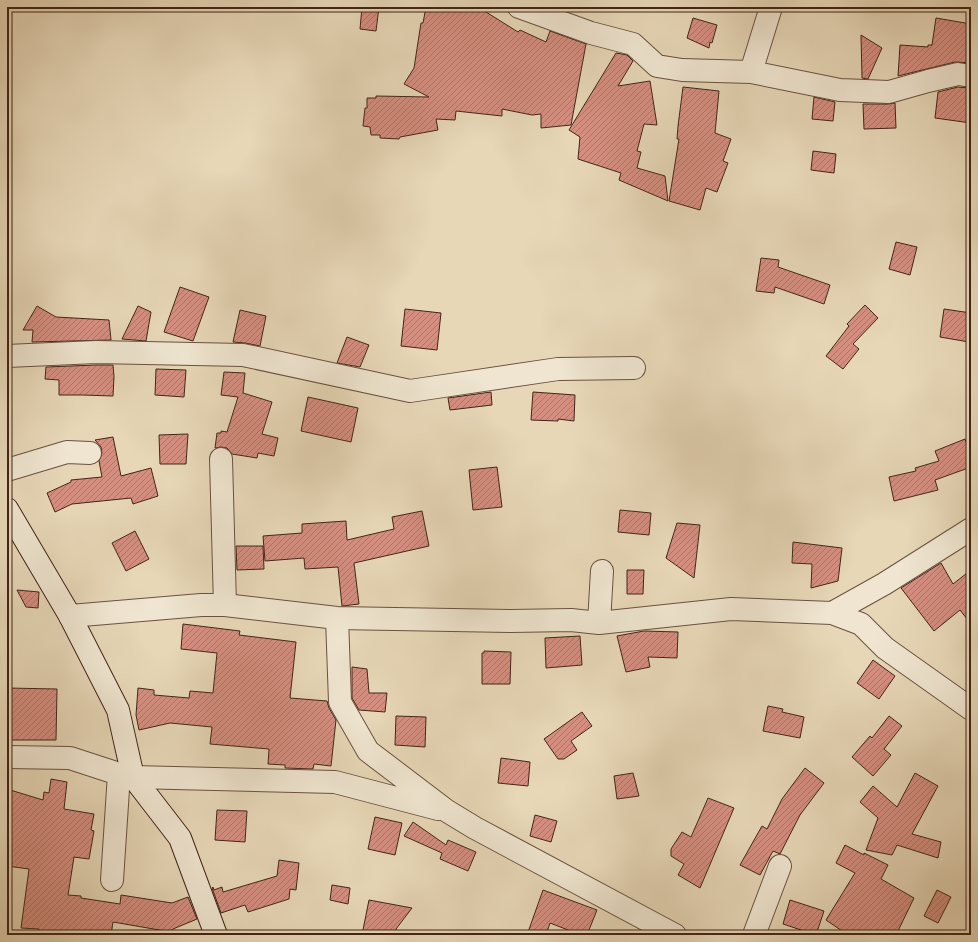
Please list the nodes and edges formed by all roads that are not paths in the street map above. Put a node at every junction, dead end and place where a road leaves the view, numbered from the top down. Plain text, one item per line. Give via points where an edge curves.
1 (519, 7) edge
2 (771, 7) edge
3 (751, 72) junction
4 (971, 76) edge
5 (7, 356) edge
6 (634, 368) dead end
7 (90, 453) dead end
8 (222, 459) dead end
9 (7, 470) edge
10 (7, 509) edge
11 (971, 529) edge
12 (602, 571) dead end
13 (225, 605) junction
14 (832, 613) junction
15 (70, 616) junction
16 (337, 618) junction
17 (599, 623) junction
18 (971, 709) edge
19 (7, 757) edge
20 (126, 775) junction
21 (447, 811) junction
22 (780, 866) dead end
23 (112, 880) dead end
24 (216, 935) edge
25 (675, 935) edge
26 (754, 935) edge

1 - 3 street via 591,33 633,44 657,66 682,70
2 - 3 street
3 - 4 street via 840,90 889,92 958,74
5 - 6 street via 96,352 243,355 410,391 558,369
7 - 9 street via 67,452
8 - 13 street
10 - 15 street
11 - 14 street via 884,584
12 - 17 street
13 - 15 street
13 - 16 street
14 - 17 street via 731,609
14 - 18 street via 861,624 885,648
15 - 20 street via 118,710
16 - 17 street via 572,620
16 - 21 street via 340,702 364,745 368,751
19 - 20 street via 70,758
20 - 21 street via 335,782
20 - 23 street
20 - 24 street via 180,838
21 - 25 street
22 - 26 street

